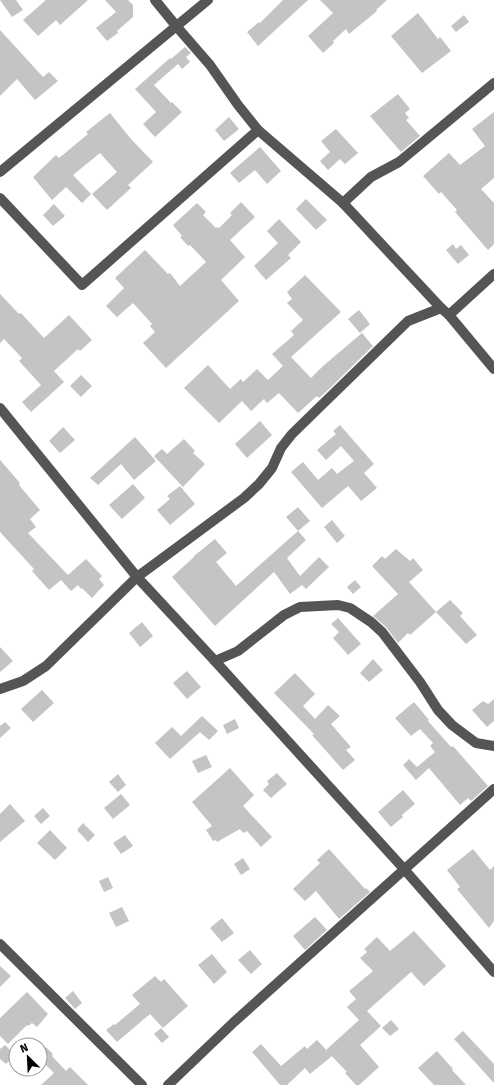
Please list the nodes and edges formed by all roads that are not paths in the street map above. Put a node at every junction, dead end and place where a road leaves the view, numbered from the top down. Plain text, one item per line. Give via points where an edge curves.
1 (155, 0) edge
2 (208, 0) edge
3 (177, 27) junction
4 (494, 84) edge
5 (258, 130) junction
6 (0, 172) edge
7 (0, 198) edge
8 (343, 203) junction
9 (494, 274) edge
10 (441, 308) junction
11 (450, 315) junction
12 (494, 369) edge
13 (0, 408) edge
14 (137, 577) junction
15 (215, 661) junction
16 (0, 689) edge
17 (494, 746) edge
18 (494, 789) edge
19 (404, 869) junction
20 (0, 944) edge
21 (494, 972) edge
22 (142, 1085) edge
23 (168, 1085) edge

1 - 3 street
2 - 3 street
3 - 5 street via 210,65
3 - 6 street
4 - 8 street via 399,162 371,177
5 - 7 street via 82,285
5 - 8 street
8 - 10 street
9 - 11 street
10 - 11 street
10 - 14 street via 408,321 292,434 281,448 272,468 259,484 244,498
11 - 12 street
13 - 14 street
14 - 15 street
14 - 16 street via 46,666 23,681
15 - 17 street via 238,651 296,608 318,605 350,608 382,632 438,710 452,725 476,743
15 - 19 street
18 - 19 street
19 - 21 street
19 - 23 street
20 - 22 street

